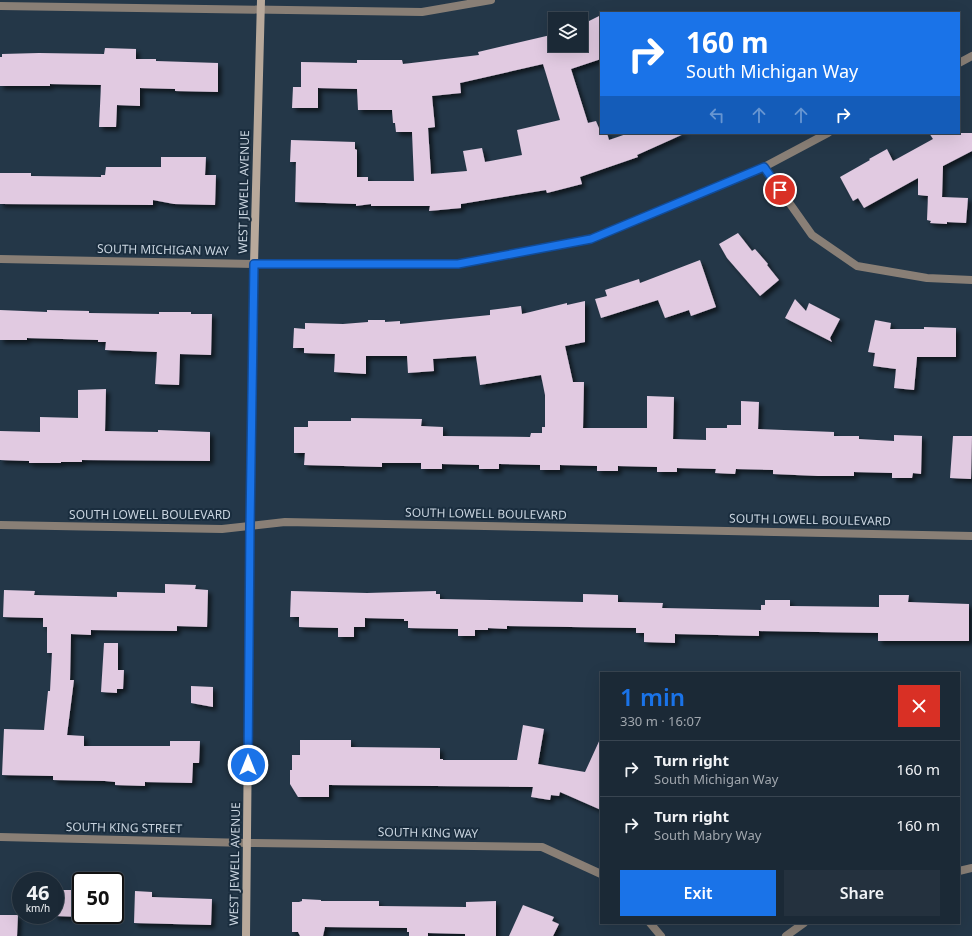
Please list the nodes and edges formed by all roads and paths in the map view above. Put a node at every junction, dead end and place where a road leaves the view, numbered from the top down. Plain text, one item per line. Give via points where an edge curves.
1 (261, 0) edge
2 (491, 0) edge
3 (0, 6) edge
4 (261, 9) junction
5 (972, 56) edge
6 (960, 62) edge
7 (826, 134) edge
8 (764, 167) junction
9 (0, 259) edge
10 (254, 264) junction
11 (972, 280) edge
12 (0, 525) edge
13 (250, 526) junction
14 (972, 536) edge
15 (0, 837) edge
16 (248, 843) junction
17 (972, 868) edge
18 (960, 871) edge
19 (600, 874) edge
20 (651, 924) edge
21 (803, 924) edge
22 (246, 936) edge
23 (661, 936) edge
24 (786, 936) edge

1 - 4 main road, WEST JEWELL AVENUE
2 - 4 street via 422,12
3 - 4 street
4 - 10 main road, WEST JEWELL AVENUE
5 - 6 street
7 - 8 street, SOUTH MICHIGAN WAY
8 - 10 street, SOUTH MICHIGAN WAY via 591,239 458,264
8 - 11 street via 812,235 857,266 927,278
9 - 10 street, SOUTH MICHIGAN WAY
10 - 13 main road, WEST JEWELL AVENUE
12 - 13 street, SOUTH LOWELL BOULEVARD via 222,529
13 - 14 street, SOUTH LOWELL BOULEVARD via 285,522
13 - 16 main road, WEST JEWELL AVENUE
15 - 16 street, SOUTH KING STREET
16 - 19 street, SOUTH KING WAY via 542,847
16 - 22 main road, WEST JEWELL AVENUE
17 - 18 street
20 - 23 street
21 - 24 street

